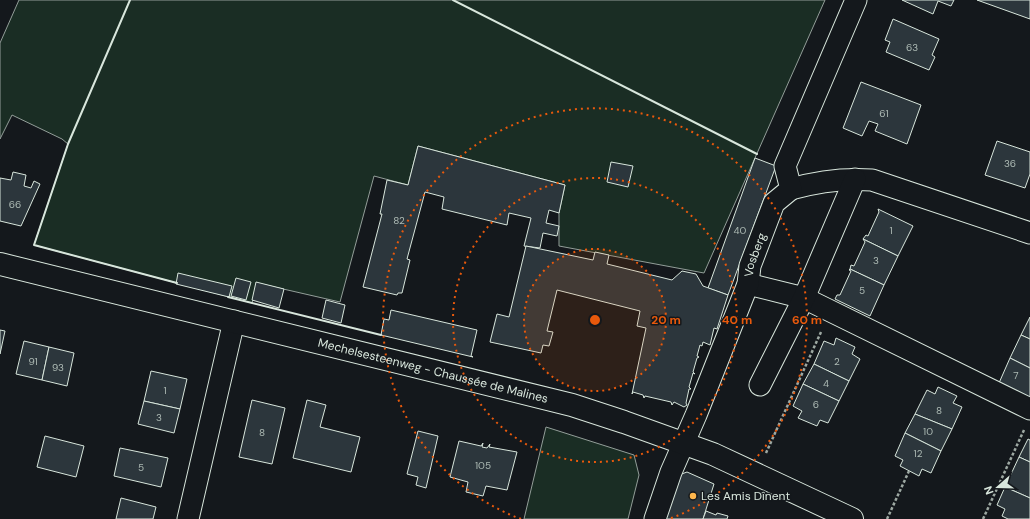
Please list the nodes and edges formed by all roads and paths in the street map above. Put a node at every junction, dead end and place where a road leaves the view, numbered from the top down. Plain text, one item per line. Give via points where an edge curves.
1 (856, 0) edge
2 (854, 179) junction
3 (791, 189) junction
4 (1030, 233) edge
5 (0, 264) edge
6 (748, 284) junction
7 (804, 298) junction
8 (831, 311) junction
9 (234, 321) junction
10 (760, 385) dead end
11 (1028, 417) edge
12 (684, 442) junction
13 (765, 455) dead end
14 (909, 471) dead end
15 (188, 519) edge
16 (655, 519) edge
17 (852, 519) edge
18 (887, 519) edge
19 (983, 519) edge

1 - 3 street via 785,166
2 - 3 street via 820,181
2 - 4 street via 872,180
2 - 7 street
3 - 6 street, Vosberg via 774,203 750,266
5 - 9 main road, Mechelsesteenweg - Chaussée de Malines
6 - 7 street
6 - 12 street, Vosberg
7 - 8 street
7 - 10 street
8 - 11 street
8 - 13 path
9 - 12 main road, Mechelsesteenweg - Chaussée de Malines via 572,405
9 - 15 street
11 - 19 path
12 - 16 street, Vosberg
12 - 17 main road, Mechelsesteenweg - Chaussée de Malines
14 - 18 path

